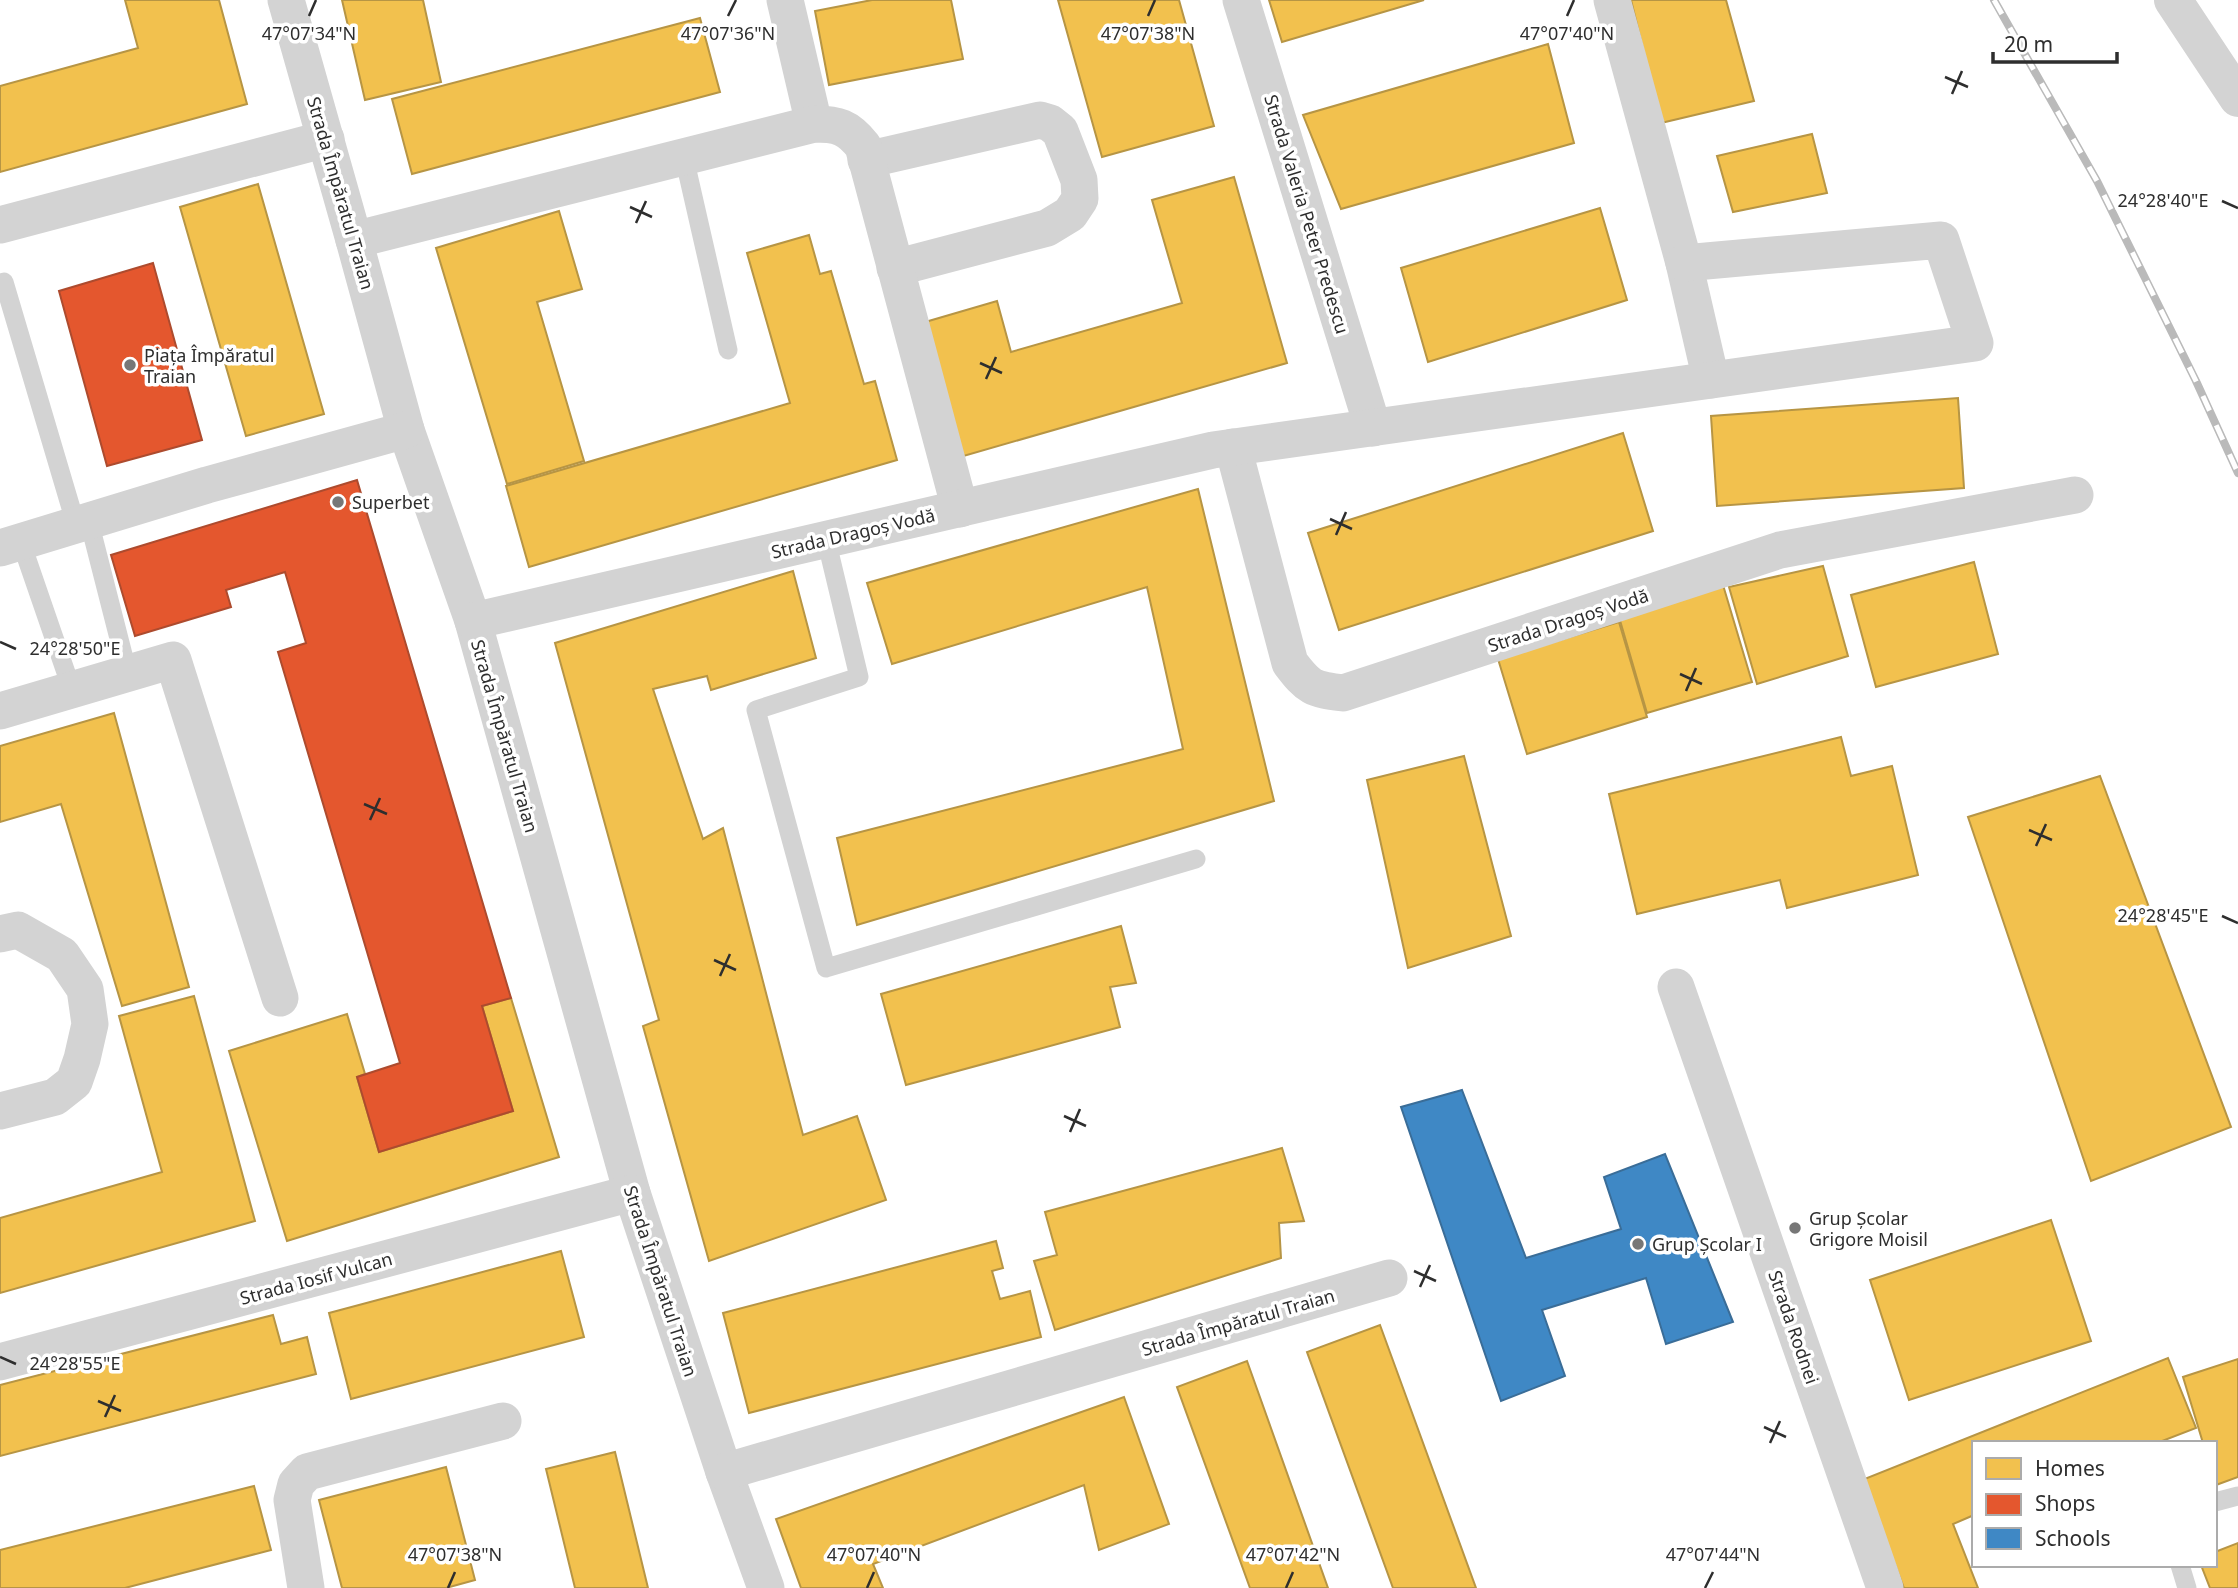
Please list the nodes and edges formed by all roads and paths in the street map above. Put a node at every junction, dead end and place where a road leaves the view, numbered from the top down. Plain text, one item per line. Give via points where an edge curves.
1 (286, 0) edge
2 (785, 0) edge
3 (1241, 0) edge
4 (1612, 0) edge
5 (2173, 0) edge
6 (2238, 98) edge
7 (814, 124) junction
8 (326, 139) junction
9 (684, 157) junction
10 (866, 160) junction
11 (0, 225) edge
12 (355, 240) junction
13 (1684, 263) junction
14 (895, 268) junction
15 (4, 282) dead end
16 (728, 350) dead end
17 (1711, 380) junction
18 (1373, 428) junction
19 (406, 430) junction
20 (1233, 447) junction
21 (2075, 495) dead end
22 (960, 509) junction
23 (83, 523) junction
24 (826, 539) junction
25 (10, 545) edge
26 (473, 621) junction
27 (128, 674) junction
28 (72, 690) junction
29 (0, 711) edge
30 (1196, 859) dead end
31 (0, 934) edge
32 (1676, 987) dead end
33 (279, 998) dead end
34 (0, 1111) edge
35 (632, 1193) junction
36 (1389, 1278) dead end
37 (0, 1362) edge
38 (503, 1421) dead end
39 (724, 1472) junction
40 (2238, 1496) edge
41 (2217, 1501) edge
42 (2181, 1567) edge
43 (296, 1585) edge
44 (766, 1588) edge
45 (1885, 1588) edge
46 (2187, 1588) edge

1 - 8 street, Strada Împăratul Traian
2 - 7 street
3 - 18 street, Strada Valeria Peter Predescu
4 - 13 street
5 - 6 street
7 - 9 street
7 - 10 street via 832,124 852,132 863,146
8 - 11 street
8 - 12 street, Strada Împăratul Traian
9 - 12 street
9 - 16 lane
10 - 14 street
10 - 14 street via 1040,120 1060,131 1079,180 1080,199 1070,214 1047,228
12 - 19 street, Strada Împăratul Traian
13 - 17 street
13 - 17 street, Strada Dragoș Vodă via 1941,240 1975,343
14 - 22 street
15 - 23 lane
17 - 18 street, Strada Dragoș Vodă
18 - 20 street, Strada Dragoș Vodă
19 - 23 street
19 - 26 street, Strada Împăratul Traian
20 - 21 street, Strada Dragoș Vodă via 1290,663 1315,690 1343,693 1780,550
20 - 22 street, Strada Dragoș Vodă
22 - 24 street, Strada Dragoș Vodă
23 - 25 street
23 - 27 lane
24 - 26 street, Strada Dragoș Vodă
24 - 30 lane via 859,677 757,710 826,968
25 - 28 lane
26 - 35 street, Strada Împăratul Traian
27 - 28 street
27 - 33 street via 173,660
28 - 29 street
31 - 34 street via 18,930 62,955 85,989 90,1024 74,1082 55,1097
32 - 45 street, Strada Rodnei
35 - 37 street, Strada Iosif Vulcan
35 - 39 street, Strada Împăratul Traian
36 - 39 street, Strada Împăratul Traian
38 - 43 street via 307,1472 296,1484 292,1500
39 - 44 street, Strada Împăratul Traian
40 - 41 lane
42 - 46 lane

